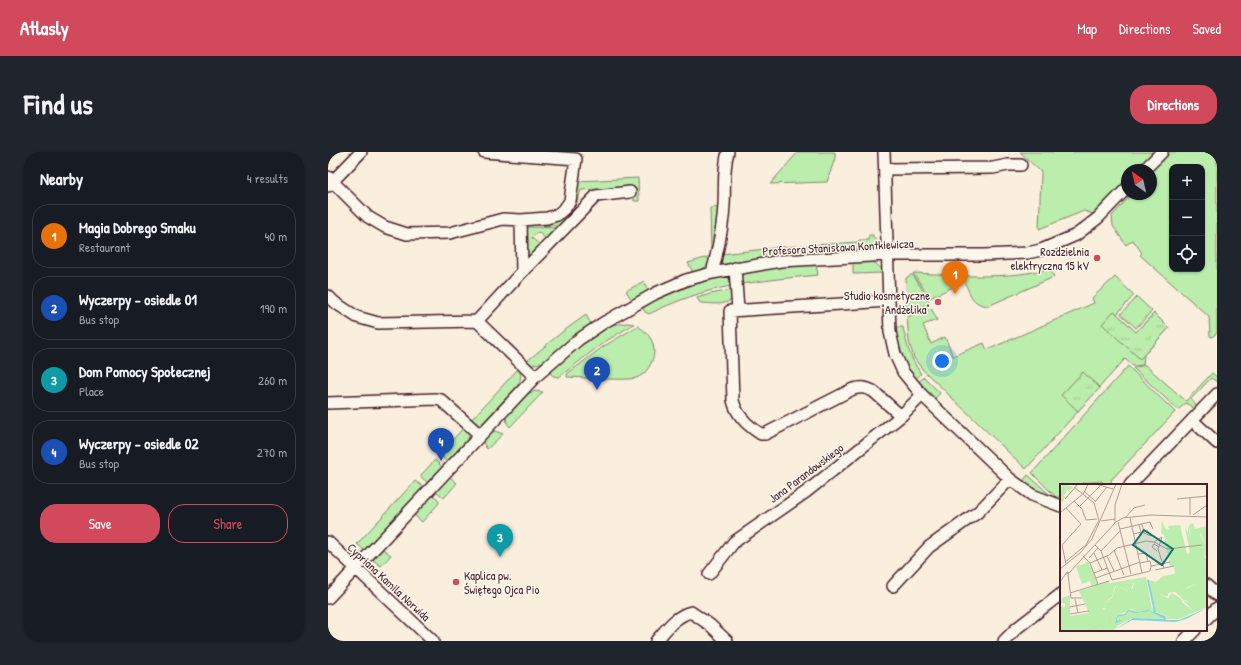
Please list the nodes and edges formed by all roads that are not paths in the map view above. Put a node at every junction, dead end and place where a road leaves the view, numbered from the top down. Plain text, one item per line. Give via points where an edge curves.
1 (361, 152) edge
2 (484, 152) edge
3 (728, 152) edge
4 (884, 152) edge
5 (1162, 152) edge
6 (1150, 164) edge
7 (1021, 165) dead end
8 (885, 169) junction
9 (329, 181) edge
10 (630, 192) dead end
11 (1121, 194) edge
12 (521, 220) junction
13 (888, 255) junction
14 (735, 268) junction
15 (522, 272) junction
16 (712, 273) junction
17 (328, 296) edge
18 (889, 301) junction
19 (738, 310) junction
20 (477, 321) junction
21 (535, 377) junction
22 (922, 394) junction
23 (1217, 394) edge
24 (328, 403) edge
25 (901, 416) junction
26 (1192, 420) junction
27 (480, 435) junction
28 (1217, 442) edge
29 (1010, 479) junction
30 (1131, 484) edge
31 (1060, 506) edge
32 (328, 542) edge
33 (356, 569) junction
34 (709, 574) dead end
35 (893, 586) dead end
36 (1207, 586) edge
37 (1060, 595) edge
38 (1217, 595) edge
39 (328, 598) edge
40 (1217, 608) edge
41 (1207, 618) edge
42 (1194, 631) edge
43 (433, 641) edge
44 (656, 641) edge
45 (727, 641) edge
46 (1004, 641) edge
47 (1184, 641) edge

1 - 9 street
2 - 12 street via 576,159 570,201 565,208 547,218
3 - 16 street via 725,162 722,232
4 - 8 street
5 - 6 street
7 - 8 street via 993,168
8 - 13 street
9 - 12 street via 368,217 385,227 407,234 450,233 503,219
10 - 15 street via 596,196
11 - 13 street, Profesora Stanisława Kontkiewicza via 1084,230 1041,250 985,255
12 - 15 street
13 - 14 street, Profesora Stanisława Kontkiewicza via 781,261
13 - 18 street
14 - 16 street, Profesora Stanisława Kontkiewicza
14 - 19 street
15 - 20 street
16 - 21 street, Profesora Stanisława Kontkiewicza via 686,280 656,293 609,319 578,340
17 - 20 street via 357,316 378,323
18 - 19 street
18 - 22 street via 894,354 903,372
19 - 25 street via 730,310 734,409 760,434 765,434 861,387 873,391
20 - 21 street
21 - 27 street, Profesora Stanisława Kontkiewicza
22 - 25 street, Jana Parandowskiego
22 - 29 street
23 - 26 street
24 - 27 street via 441,400
25 - 34 street, Jana Parandowskiego via 806,492 734,542
26 - 28 street
26 - 30 street
27 - 33 street, Profesora Stanisława Kontkiewicza
29 - 31 street via 1032,495
29 - 35 street via 978,512 929,547
32 - 33 street, Cypriana Kamila Norwida
33 - 39 street, Profesora Stanisława Kontkiewicza
33 - 43 street, Cypriana Kamila Norwida
36 - 38 street
37 - 46 street
40 - 41 street
42 - 47 street
44 - 45 street via 675,620 691,612

